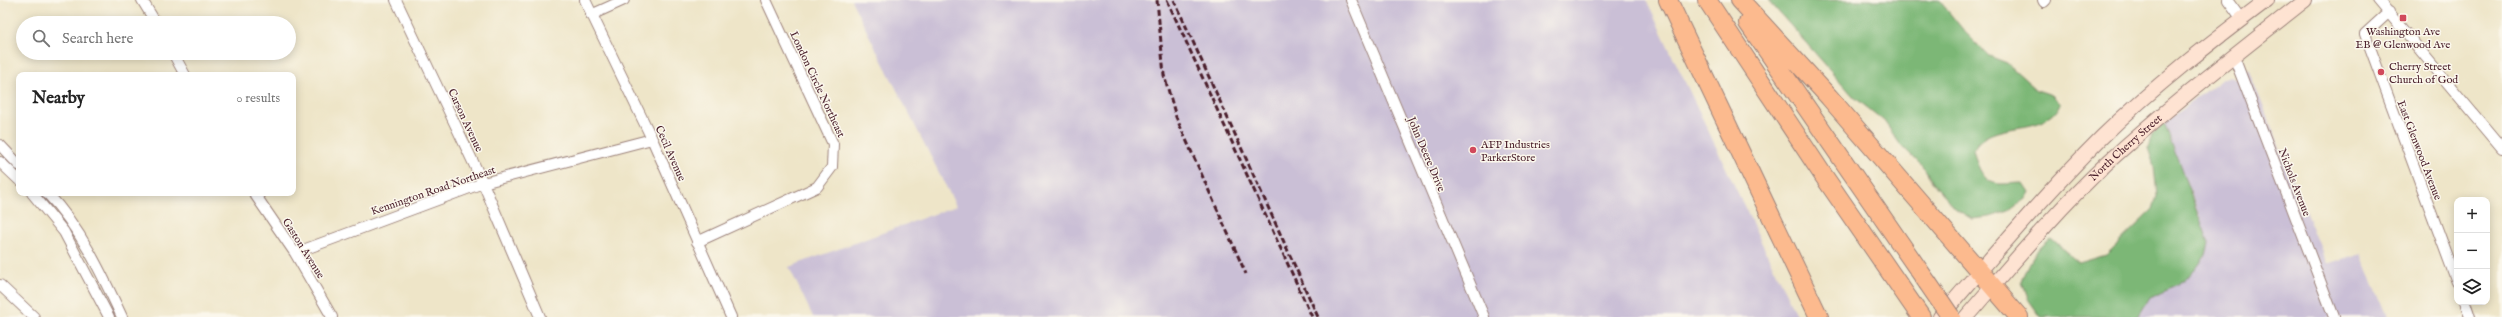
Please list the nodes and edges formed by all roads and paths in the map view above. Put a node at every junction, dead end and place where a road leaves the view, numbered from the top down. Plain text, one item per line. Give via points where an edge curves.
1 (142, 0) edge
2 (396, 0) edge
3 (585, 0) edge
4 (624, 0) edge
5 (766, 0) edge
6 (1351, 0) edge
7 (1668, 0) edge
8 (1707, 0) edge
9 (1732, 0) edge
10 (1740, 0) edge
11 (2228, 0) edge
12 (2268, 0) edge
13 (2305, 0) edge
14 (2378, 0) edge
15 (2389, 12) junction
16 (591, 15) junction
17 (152, 16) edge
18 (2242, 19) junction
19 (2234, 57) junction
20 (177, 60) edge
21 (183, 72) edge
22 (652, 139) junction
23 (0, 145) edge
24 (2502, 148) edge
25 (0, 162) edge
26 (16, 162) edge
27 (16, 177) edge
28 (483, 183) junction
29 (35, 196) edge
30 (48, 196) edge
31 (50, 196) edge
32 (256, 196) edge
33 (42, 203) junction
34 (697, 242) junction
35 (294, 253) junction
36 (1980, 271) junction
37 (2454, 274) edge
38 (0, 285) edge
39 (1994, 285) junction
40 (2465, 305) edge
41 (34, 317) edge
42 (109, 317) edge
43 (122, 317) edge
44 (332, 317) edge
45 (540, 317) edge
46 (731, 317) edge
47 (1484, 317) edge
48 (1819, 317) edge
49 (1921, 317) edge
50 (1940, 317) edge
51 (1951, 317) edge
52 (1966, 317) edge
53 (2019, 317) edge
54 (2334, 317) edge
55 (2470, 317) edge

1 - 17 street
2 - 28 street, Carson Avenue
3 - 16 street, Cecil Avenue
4 - 16 street
5 - 34 street, London Circle Northeast via 833,144 832,167 817,188
6 - 47 street, John Deere Drive
7 - 48 highway
8 - 49 highway
9 - 51 highway, bridge
10 - 36 highway via 1829,97
11 - 18 street
12 - 18 main road, North Cherry Street
13 - 19 main road, North Cherry Street
14 - 15 street
15 - 24 street
15 - 37 street, East Glenwood Avenue via 2365,34
16 - 22 street, Cecil Avenue
18 - 36 main road, North Cherry Street via 2175,72 2103,137 2064,176
19 - 39 main road, North Cherry Street via 2181,98 2106,164
19 - 54 street, Nichols Avenue
20 - 21 street
22 - 28 street, Kennington Road Northeast
22 - 34 street, Cecil Avenue
23 - 26 street
25 - 27 street
28 - 35 street, Kennington Road Northeast
28 - 45 street, Carson Avenue
29 - 33 street
30 - 33 street
31 - 43 street via 74,228 108,286
32 - 35 street, Gaston Avenue
33 - 42 street via 64,232
34 - 46 street, Cecil Avenue
35 - 44 street, Gaston Avenue
36 - 39 highway
36 - 50 main road, North Cherry Street
38 - 41 street
39 - 52 main road, North Cherry Street
39 - 53 highway
40 - 55 street

